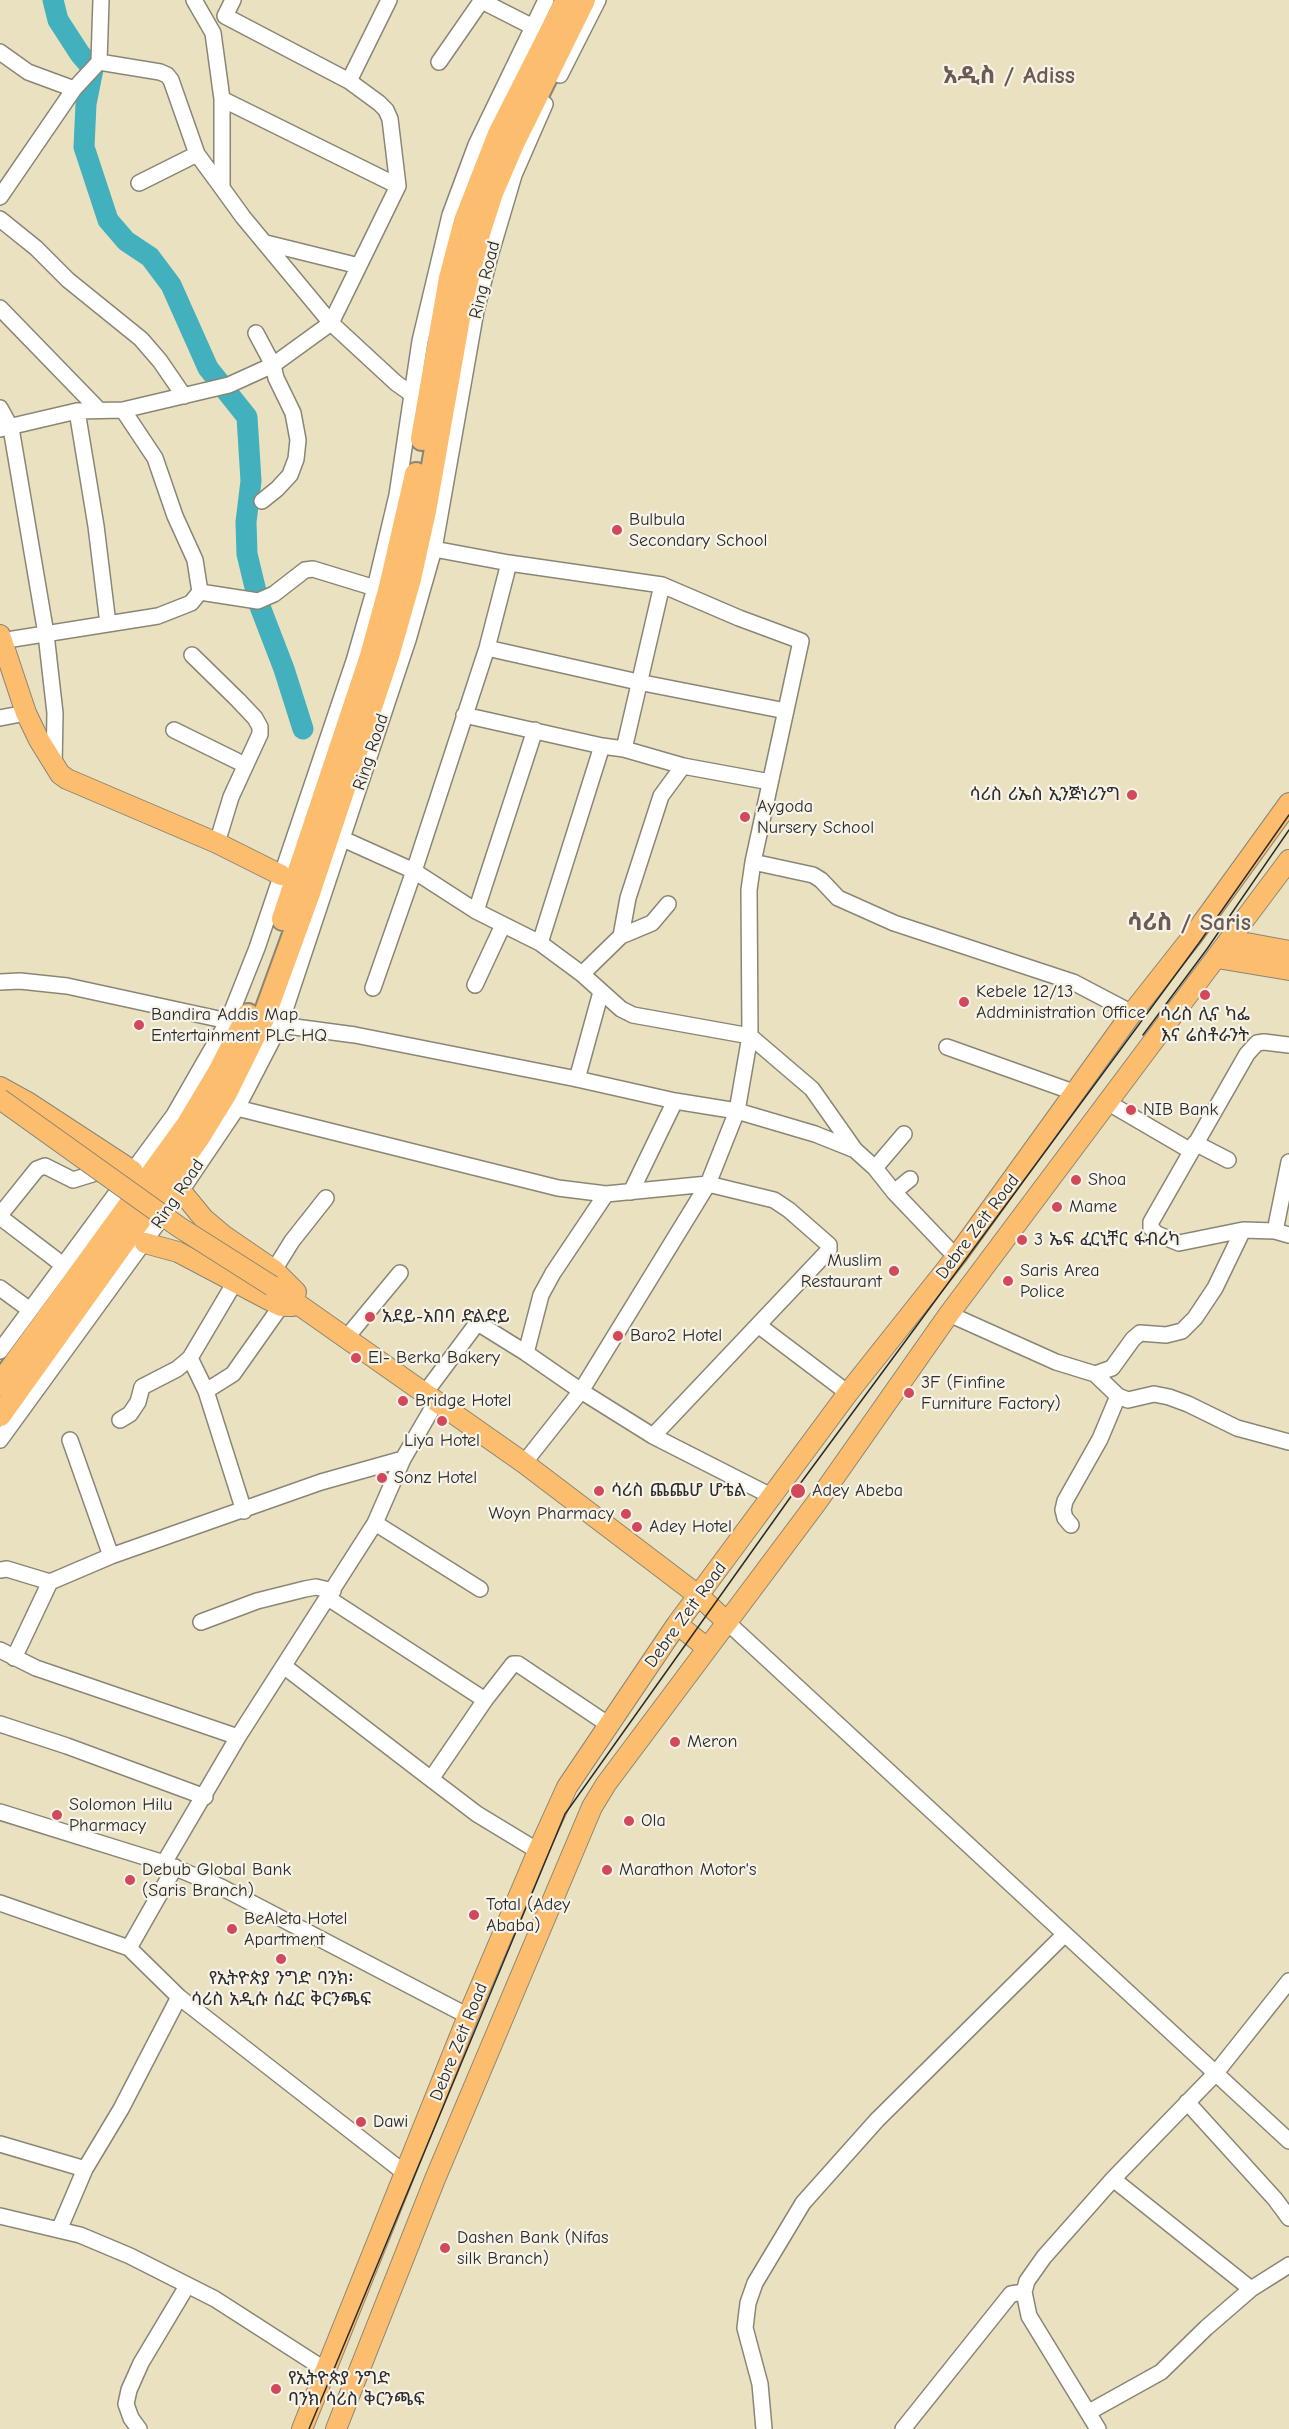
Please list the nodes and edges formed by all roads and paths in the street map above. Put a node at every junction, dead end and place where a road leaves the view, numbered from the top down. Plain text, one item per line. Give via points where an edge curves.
1 (100, 0) edge
2 (194, 0) edge
3 (233, 0) edge
4 (389, 0) edge
5 (482, 0) edge
6 (546, 0) edge
7 (567, 0) edge
8 (584, 0) edge
9 (598, 0) edge
10 (225, 16) junction
11 (532, 27) junction
12 (213, 33) junction
13 (0, 52) edge
14 (439, 62) dead end
15 (93, 67) junction
16 (349, 81) junction
17 (74, 89) junction
18 (222, 99) junction
19 (197, 154) junction
20 (139, 183) dead end
21 (398, 186) junction
22 (222, 188) junction
23 (0, 197) edge
24 (0, 219) edge
25 (266, 243) junction
26 (359, 266) junction
27 (0, 308) edge
28 (331, 323) junction
29 (256, 333) dead end
30 (273, 365) junction
31 (413, 395) junction
32 (184, 396) junction
33 (0, 408) edge
34 (99, 410) junction
35 (123, 410) junction
36 (77, 411) junction
37 (5, 428) edge
38 (262, 501) dead end
39 (434, 549) junction
40 (509, 563) junction
41 (662, 585) junction
42 (375, 588) junction
43 (200, 592) junction
44 (108, 624) junction
45 (46, 634) junction
46 (0, 639) edge
47 (487, 648) junction
48 (192, 655) dead end
49 (638, 682) junction
50 (786, 711) junction
51 (26, 713) junction
52 (464, 715) junction
53 (0, 718) edge
54 (174, 730) dead end
55 (535, 730) junction
56 (602, 746) junction
57 (624, 749) junction
58 (245, 765) junction
59 (683, 766) junction
60 (54, 767) junction
61 (770, 782) junction
62 (1289, 803) edge
63 (344, 839) junction
64 (217, 843) junction
65 (1289, 860) edge
66 (753, 862) junction
67 (414, 871) junction
68 (281, 875) junction
69 (668, 904) dead end
70 (476, 911) junction
71 (503, 925) junction
72 (621, 936) junction
73 (1230, 940) junction
74 (540, 944) junction
75 (1289, 951) edge
76 (1217, 958) junction
77 (1289, 970) edge
78 (582, 974) junction
79 (0, 982) edge
80 (475, 985) dead end
81 (373, 988) dead end
82 (601, 992) junction
83 (1132, 1013) junction
84 (228, 1021) junction
85 (280, 1025) junction
86 (750, 1036) junction
87 (1289, 1045) edge
88 (947, 1047) dead end
89 (577, 1079) junction
90 (0, 1087) edge
91 (1076, 1093) junction
92 (0, 1099) edge
93 (675, 1101) junction
94 (1107, 1102) junction
95 (237, 1108) junction
96 (737, 1111) junction
97 (904, 1134) dead end
98 (1193, 1147) junction
99 (855, 1150) junction
100 (1228, 1160) dead end
101 (1289, 1162) edge
102 (875, 1168) junction
103 (133, 1171) junction
104 (99, 1172) junction
105 (910, 1179) dead end
106 (708, 1184) junction
107 (181, 1191) junction
108 (631, 1192) junction
109 (894, 1192) junction
110 (606, 1194) junction
111 (6, 1196) edge
112 (326, 1198) dead end
113 (0, 1216) edge
114 (1243, 1230) junction
115 (1282, 1233) edge
116 (145, 1243) junction
117 (956, 1257) junction
118 (63, 1265) junction
119 (400, 1273) dead end
120 (273, 1278) junction
121 (235, 1282) junction
122 (0, 1288) edge
123 (281, 1306) junction
124 (305, 1307) junction
125 (30, 1310) junction
126 (949, 1314) junction
127 (758, 1325) junction
128 (347, 1337) junction
129 (0, 1351) edge
130 (526, 1353) junction
131 (190, 1358) junction
132 (1095, 1374) junction
133 (0, 1384) edge
134 (206, 1391) junction
135 (581, 1391) junction
136 (848, 1393) junction
137 (1118, 1396) junction
138 (431, 1397) junction
139 (0, 1415) edge
140 (120, 1420) dead end
141 (653, 1436) junction
142 (0, 1440) edge
143 (70, 1440) dead end
144 (1289, 1442) edge
145 (404, 1458) junction
146 (524, 1463) junction
147 (773, 1497) junction
148 (244, 1511) junction
149 (375, 1523) junction
150 (1071, 1525) dead end
151 (111, 1556) junction
152 (0, 1570) edge
153 (50, 1582) junction
154 (480, 1589) dead end
155 (330, 1595) junction
156 (699, 1596) junction
157 (201, 1622) dead end
158 (727, 1622) junction
159 (677, 1624) junction
160 (707, 1648) junction
161 (0, 1650) edge
162 (14, 1658) junction
163 (285, 1667) junction
164 (484, 1700) junction
165 (0, 1724) edge
166 (609, 1725) junction
167 (238, 1737) junction
168 (431, 1779) junction
169 (205, 1797) junction
170 (0, 1812) edge
171 (538, 1851) junction
172 (170, 1865) junction
173 (0, 1903) edge
174 (1065, 1934) junction
175 (129, 1948) junction
176 (1289, 1981) edge
177 (179, 1997) junction
178 (468, 2016) junction
179 (1215, 2074) junction
180 (1187, 2102) junction
181 (1289, 2141) edge
182 (0, 2144) edge
183 (85, 2169) junction
184 (406, 2174) junction
185 (1113, 2179) junction
186 (0, 2216) edge
187 (1289, 2218) edge
188 (59, 2230) junction
189 (1289, 2265) edge
190 (187, 2286) junction
191 (1251, 2289) junction
192 (1024, 2292) junction
193 (327, 2371) junction
194 (1089, 2412) junction
195 (139, 2429) edge
196 (302, 2429) edge
197 (336, 2429) edge
198 (764, 2429) edge
199 (903, 2429) edge
200 (1098, 2429) edge

1 - 15 street
2 - 12 street
3 - 10 street
4 - 16 street
5 - 11 street
5 - 14 street
6 - 11 street
7 - 133 highway, Ring Road via 499,134 465,221 450,278 413,489 390,587 249,1015 188,1124
8 - 139 highway, Ring Road via 513,144 483,221 462,301 425,511 388,656 265,1014 199,1137
9 - 39 street, Ring Road via 535,125 503,209 476,311
10 - 12 street
10 - 16 street
11 - 31 street via 476,146 450,215 420,341
12 - 18 street
13 - 17 street via 28,72
15 - 17 street
15 - 19 street via 167,75
16 - 21 street via 386,110
17 - 23 street
18 - 21 street
18 - 22 street
19 - 20 street
19 - 22 street
21 - 26 street
22 - 25 street
24 - 32 street via 141,339
25 - 26 street
25 - 28 street
26 - 28 street
27 - 34 street
28 - 30 street
28 - 31 street
29 - 30 street
30 - 32 street via 229,385
30 - 38 street via 293,414 298,440 290,475
31 - 42 street via 397,495
32 - 35 street
33 - 37 street
34 - 35 street
34 - 36 street
35 - 43 street via 155,458 195,560
36 - 37 street
36 - 44 street
37 - 45 street
39 - 40 street
39 - 63 street, Ring Road
40 - 41 street
40 - 47 street
41 - 49 street
41 - 50 street via 801,641
42 - 43 street via 313,569 305,570 274,594 252,601
42 - 68 street
43 - 44 street via 179,609
44 - 45 street
45 - 46 street
45 - 60 street via 54,713
46 - 51 main road
47 - 49 street
47 - 52 street
48 - 58 street via 260,727
49 - 50 street
49 - 57 street
50 - 61 street
51 - 53 street
51 - 60 main road
52 - 55 street
52 - 67 street
54 - 58 street
55 - 56 street
55 - 70 street
56 - 57 street
56 - 74 street
57 - 59 street
58 - 64 street
59 - 61 street
59 - 72 street via 661,796 628,898
60 - 64 main road via 67,779
61 - 66 street
62 - 83 main road, Debre Zeit Road
63 - 67 street
63 - 85 street, Ring Road
64 - 68 main road
65 - 73 main road, Debre Zeit Road
66 - 83 street via 813,875 832,895 847,903 894,923 1074,982
66 - 86 street via 749,890
67 - 70 street
67 - 81 street
68 - 84 street
69 - 72 street via 645,928
70 - 71 street
71 - 74 street
71 - 80 street
72 - 78 street
73 - 75 main road
73 - 76 main road, Debre Zeit Road
74 - 78 street
76 - 77 main road
76 - 94 main road, Debre Zeit Road
78 - 82 street
79 - 84 street via 67,986
82 - 86 street via 633,1015
82 - 89 street
83 - 91 main road, Debre Zeit Road
84 - 103 street via 188,1095
85 - 89 street via 355,1035
85 - 95 street, Ring Road
86 - 96 street
86 - 99 street via 812,1089
87 - 98 street via 1264,1042 1252,1048
88 - 91 street
89 - 93 street
90 - 103 main road
91 - 117 main road, Debre Zeit Road
92 - 104 main road, bridge
93 - 96 street
93 - 108 street
94 - 98 street
94 - 126 main road, Debre Zeit Road
95 - 107 street, Ring Road
95 - 110 street via 558,1188
96 - 99 street
96 - 106 street
97 - 102 street
98 - 100 street
98 - 114 street via 1151,1228 1179,1243
99 - 102 street
101 - 115 street
102 - 109 street
103 - 118 street
104 - 111 street via 73,1180 45,1166
104 - 120 main road, bridge via 179,1227
105 - 109 street
106 - 108 street
106 - 127 street via 774,1200 830,1248
106 - 135 street
107 - 116 street, Ring Road
107 - 120 main road via 210,1224
108 - 110 street
109 - 117 street
110 - 130 street via 552,1273 541,1295
111 - 113 street
112 - 120 street via 292,1241
113 - 118 street
114 - 115 street
114 - 132 street via 1215,1288 1182,1331 1166,1335 1140,1333 1112,1368
116 - 121 main road via 178,1252
116 - 142 street, Ring Road
117 - 136 main road, Debre Zeit Road
118 - 125 street
119 - 128 street
120 - 124 main road
121 - 123 main road
121 - 131 street
122 - 125 street
123 - 124 main road
123 - 134 street via 232,1374
124 - 128 main road
125 - 129 street
126 - 132 street via 1056,1362
126 - 158 main road, Debre Zeit Road
127 - 136 street
127 - 141 street
128 - 138 main road
130 - 135 street
130 - 138 street via 481,1325 475,1326
131 - 134 street
131 - 140 street via 142,1387 130,1414
132 - 137 street
134 - 148 street
135 - 141 street
135 - 146 street
136 - 147 main road, Debre Zeit Road
137 - 144 street via 1128,1400 1154,1394 1169,1397 1237,1428
137 - 150 street via 1100,1439 1065,1501 1063,1510
138 - 145 street
138 - 146 main road
141 - 147 street
143 - 151 street
145 - 148 street via 321,1482
145 - 149 street
146 - 156 main road
147 - 156 main road, Debre Zeit Road
148 - 151 street
149 - 154 street
149 - 155 street
151 - 153 street
152 - 153 street
153 - 162 street
155 - 157 street via 316,1587 305,1589 257,1601
155 - 163 street
155 - 164 street
156 - 158 main road
156 - 159 main road, Debre Zeit Road
158 - 160 main road, Debre Zeit Road
158 - 174 street
159 - 160 main road
159 - 166 main road, Debre Zeit Road
160 - 197 main road, Debre Zeit Road via 606,1784 586,1818 435,2179
161 - 162 street
162 - 167 street
163 - 167 street
163 - 168 street
164 - 166 street via 508,1669 518,1665
164 - 168 street
165 - 169 street
166 - 171 main road, Debre Zeit Road via 567,1787
167 - 169 street
168 - 171 street via 477,1814
169 - 172 street
170 - 172 street
171 - 178 main road, Debre Zeit Road
172 - 175 street
172 - 178 street via 221,1887
173 - 175 street
174 - 179 street
174 - 198 street via 877,2120 797,2213 755,2283 748,2303 745,2328 760,2384
175 - 177 street
176 - 179 street
177 - 183 street
177 - 184 street
178 - 184 main road, Debre Zeit Road
179 - 180 street
179 - 181 street
180 - 185 street
180 - 187 street
182 - 183 street
183 - 188 street
184 - 193 main road, Debre Zeit Road
185 - 191 street
185 - 192 street via 1038,2264
186 - 188 street
188 - 190 street via 110,2248
189 - 191 street
190 - 193 street via 215,2299
190 - 195 street via 129,2390 126,2404
191 - 194 street via 1161,2372
192 - 194 street via 1029,2316
192 - 199 street via 1011,2294
193 - 196 main road, Debre Zeit Road
194 - 200 street

